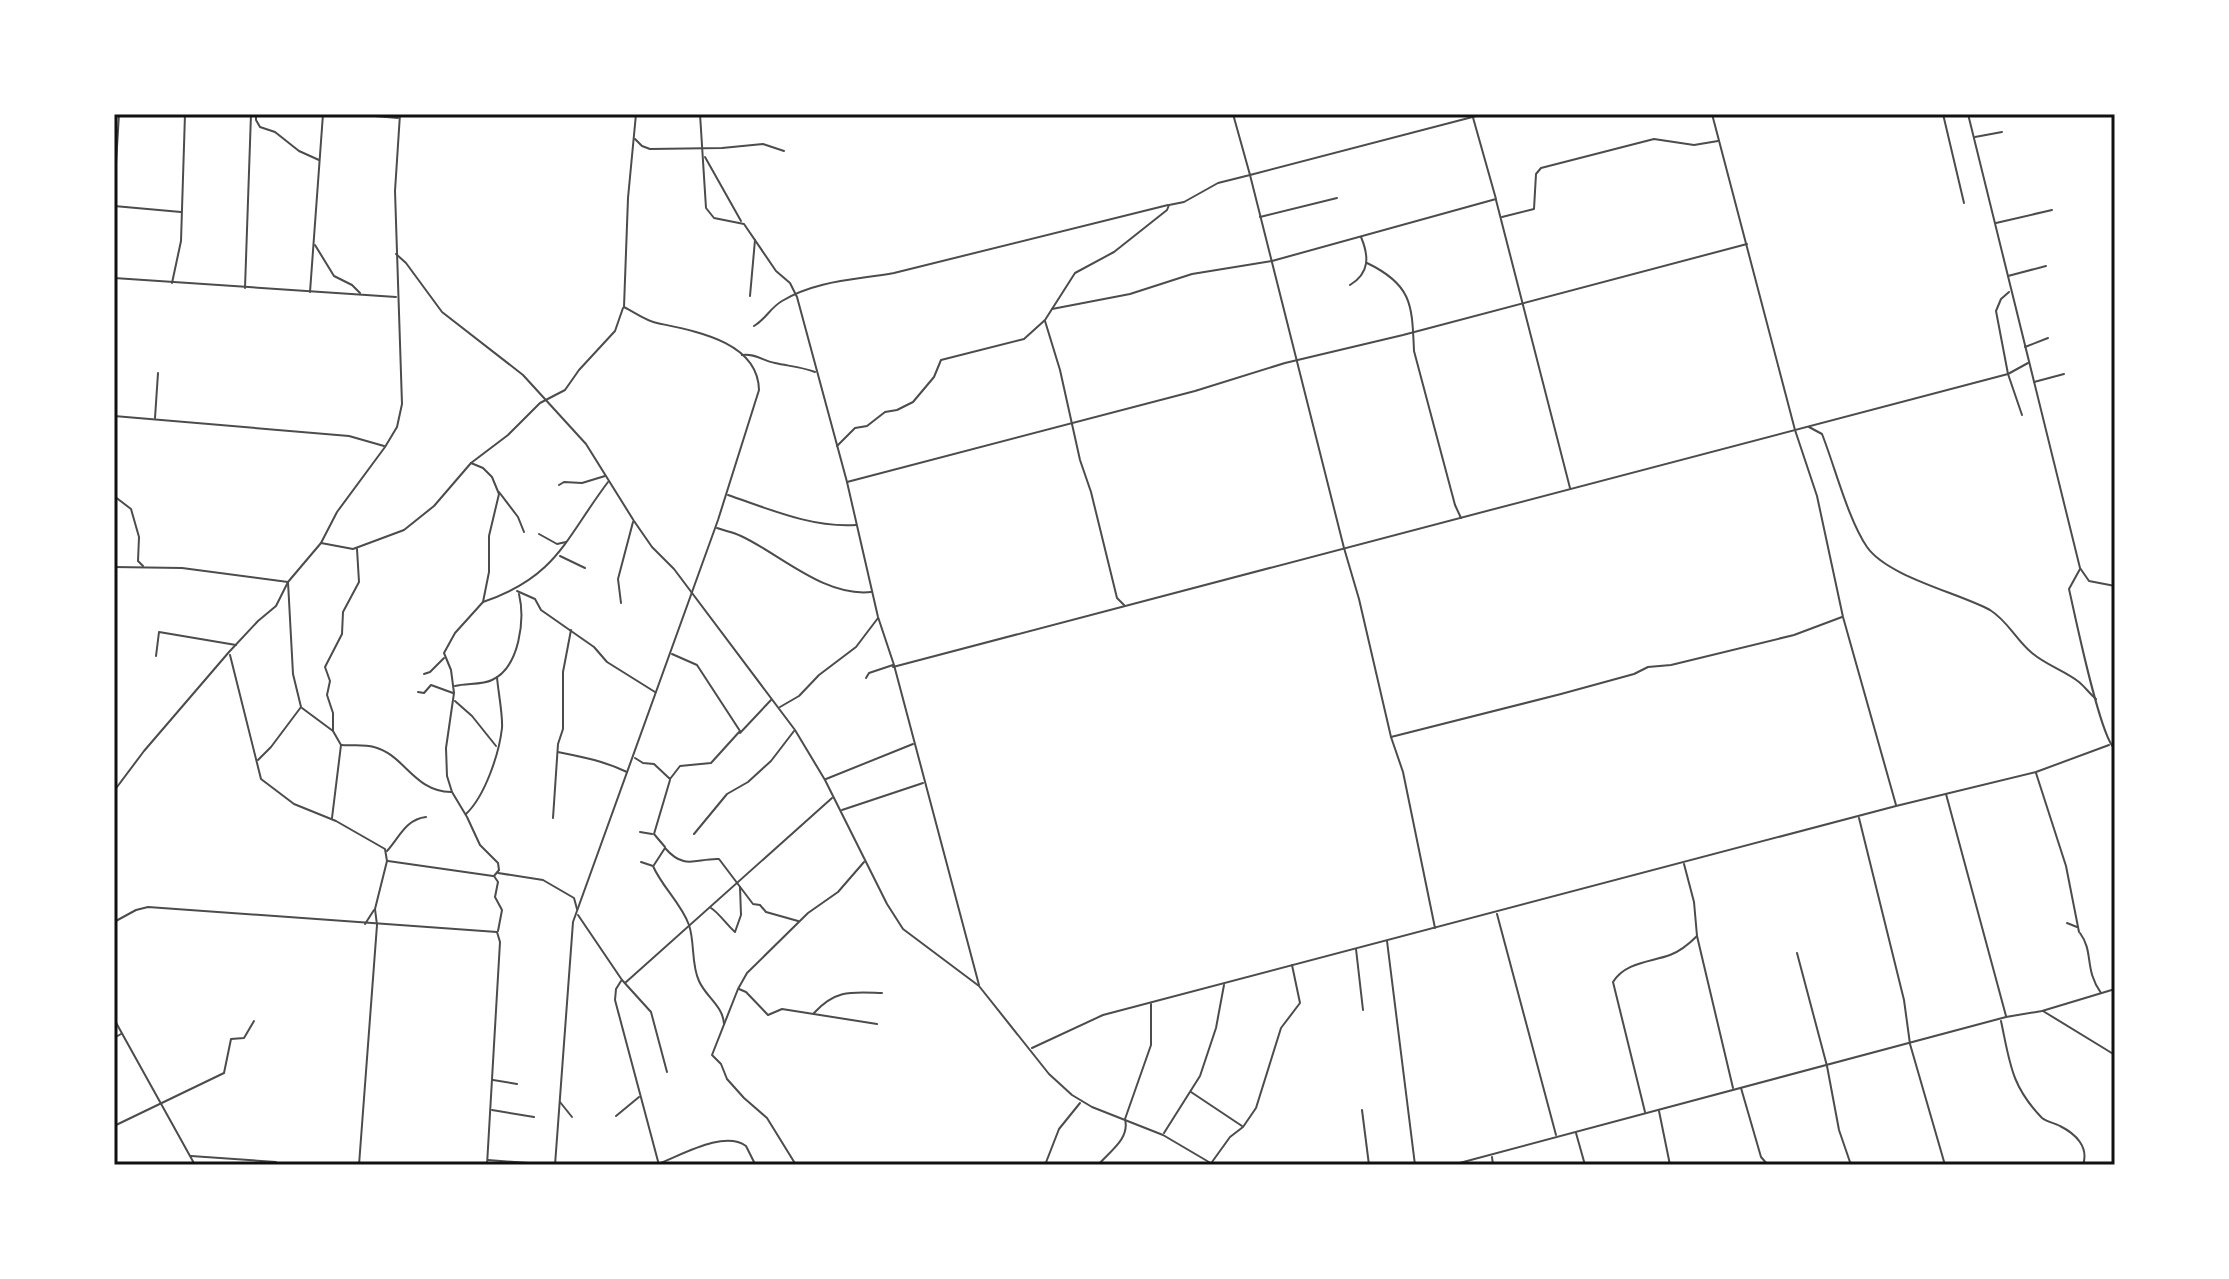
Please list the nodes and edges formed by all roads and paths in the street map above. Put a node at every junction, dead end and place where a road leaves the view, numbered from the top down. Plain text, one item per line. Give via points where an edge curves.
1 (119, 114) edge
2 (185, 114) edge
3 (254, 114) edge
4 (323, 114) edge
5 (351, 114) edge
6 (636, 114) edge
7 (700, 114) edge
8 (1233, 114) edge
9 (1484, 114) edge
10 (1712, 114) edge
11 (1943, 114) edge
12 (1968, 114) edge
13 (400, 116) edge
14 (1473, 116) edge
15 (2002, 132) dead end
16 (1974, 137) junction
17 (634, 138) junction
18 (1720, 141) junction
19 (703, 148) junction
20 (784, 151) dead end
21 (704, 156) junction
22 (319, 160) junction
23 (1250, 175) junction
24 (114, 196) edge
25 (1337, 198) dead end
26 (1496, 199) junction
27 (1964, 203) dead end
28 (1169, 205) junction
29 (114, 206) edge
30 (2052, 210) dead end
31 (182, 212) junction
32 (1259, 217) junction
33 (1501, 218) junction
34 (741, 222) junction
35 (1995, 223) junction
36 (1360, 236) junction
37 (755, 239) junction
38 (313, 243) junction
39 (1747, 244) junction
40 (396, 254) junction
41 (1272, 261) junction
42 (1367, 263) junction
43 (2046, 266) dead end
44 (2007, 276) junction
45 (114, 278) edge
46 (172, 283) junction
47 (1350, 285) dead end
48 (245, 288) junction
49 (2011, 291) junction
50 (310, 292) junction
51 (361, 294) junction
52 (796, 295) junction
53 (750, 296) dead end
54 (397, 297) junction
55 (1523, 303) junction
56 (624, 307) junction
57 (1052, 309) junction
58 (1045, 320) junction
59 (754, 326) dead end
60 (1415, 332) junction
61 (2048, 338) dead end
62 (2024, 347) junction
63 (742, 355) junction
64 (1297, 360) junction
65 (2028, 363) junction
66 (158, 373) dead end
67 (816, 373) junction
68 (2008, 374) junction
69 (2064, 374) dead end
70 (2033, 382) junction
71 (547, 400) junction
72 (2022, 415) dead end
73 (114, 416) edge
74 (155, 420) junction
75 (1072, 422) junction
76 (1808, 427) junction
77 (1795, 430) junction
78 (114, 443) edge
79 (837, 446) junction
80 (385, 447) junction
81 (114, 461) edge
82 (471, 463) junction
83 (606, 476) junction
84 (609, 482) junction
85 (847, 482) junction
86 (559, 485) dead end
87 (1571, 489) junction
88 (498, 491) junction
89 (727, 495) junction
90 (114, 496) edge
91 (1461, 520) junction
92 (634, 521) junction
93 (856, 525) junction
94 (716, 527) junction
95 (524, 532) dead end
96 (539, 534) dead end
97 (568, 542) junction
98 (321, 543) junction
99 (357, 548) junction
100 (1344, 548) junction
101 (558, 555) junction
102 (114, 567) edge
103 (145, 567) junction
104 (585, 568) dead end
105 (2080, 568) junction
106 (288, 582) junction
107 (2115, 586) edge
108 (516, 589) junction
109 (872, 592) junction
110 (519, 593) junction
111 (692, 593) junction
112 (1119, 601) junction
113 (483, 602) junction
114 (621, 603) dead end
115 (1125, 605) junction
116 (1115, 609) junction
117 (878, 617) junction
118 (1843, 617) junction
119 (571, 630) junction
120 (236, 645) junction
121 (229, 652) junction
122 (670, 653) junction
123 (156, 656) dead end
124 (445, 657) junction
125 (894, 666) junction
126 (424, 674) dead end
127 (497, 677) junction
128 (866, 678) dead end
129 (454, 686) junction
130 (418, 692) dead end
131 (656, 692) junction
132 (454, 693) junction
133 (771, 699) junction
134 (2096, 699) junction
135 (454, 700) junction
136 (301, 707) junction
137 (778, 708) junction
138 (795, 730) junction
139 (333, 731) junction
140 (738, 734) junction
141 (1391, 737) junction
142 (914, 743) junction
143 (341, 745) junction
144 (2109, 745) junction
145 (496, 746) junction
146 (2115, 749) edge
147 (557, 751) junction
148 (634, 758) junction
149 (258, 760) junction
150 (629, 772) junction
151 (2036, 772) junction
152 (670, 779) junction
153 (825, 780) junction
154 (924, 782) junction
155 (114, 791) edge
156 (452, 792) junction
157 (1946, 793) junction
158 (833, 798) junction
159 (1896, 806) junction
160 (841, 810) junction
161 (466, 814) junction
162 (426, 817) dead end
163 (1859, 817) junction
164 (553, 818) dead end
165 (332, 820) junction
166 (640, 832) dead end
167 (654, 834) junction
168 (694, 834) dead end
169 (665, 848) junction
170 (386, 852) junction
171 (866, 860) junction
172 (387, 861) junction
173 (641, 862) dead end
174 (1684, 863) junction
175 (653, 866) junction
176 (495, 874) junction
177 (739, 884) junction
178 (710, 907) junction
179 (375, 909) junction
180 (577, 913) junction
181 (1496, 913) junction
182 (800, 921) junction
183 (114, 922) edge
184 (2067, 923) dead end
185 (365, 924) junction
186 (377, 925) junction
187 (689, 926) junction
188 (1435, 928) junction
189 (497, 932) junction
190 (2079, 932) junction
191 (1697, 936) junction
192 (1387, 940) junction
193 (1356, 948) junction
194 (1797, 953) dead end
195 (1292, 965) junction
196 (623, 982) junction
197 (1224, 983) junction
198 (979, 986) junction
199 (738, 989) junction
200 (2115, 989) edge
201 (882, 993) dead end
202 (2102, 993) junction
203 (1151, 1003) junction
204 (1363, 1010) dead end
205 (2042, 1011) junction
206 (812, 1014) junction
207 (2006, 1017) junction
208 (114, 1019) edge
209 (2001, 1020) junction
210 (254, 1021) dead end
211 (877, 1024) dead end
212 (724, 1026) junction
213 (122, 1034) junction
214 (114, 1038) edge
215 (1910, 1044) junction
216 (1031, 1049) junction
217 (2115, 1055) edge
218 (1827, 1066) junction
219 (667, 1072) dead end
220 (492, 1080) junction
221 (517, 1084) dead end
222 (1740, 1087) junction
223 (1733, 1089) junction
224 (1191, 1092) junction
225 (640, 1096) junction
226 (559, 1101) junction
227 (1080, 1102) junction
228 (160, 1104) junction
229 (490, 1109) junction
230 (1362, 1110) dead end
231 (1658, 1110) junction
232 (1646, 1113) junction
233 (616, 1116) dead end
234 (534, 1117) dead end
235 (572, 1117) dead end
236 (1125, 1119) junction
237 (114, 1126) edge
238 (1243, 1127) junction
239 (1575, 1132) junction
240 (1163, 1135) junction
241 (1557, 1137) junction
242 (189, 1156) junction
243 (1491, 1156) junction
244 (487, 1160) junction
245 (276, 1162) dead end
246 (542, 1164) edge
247 (658, 1164) edge
248 (755, 1164) edge
249 (1213, 1164) edge
250 (195, 1165) edge
251 (359, 1165) edge
252 (487, 1165) edge
253 (555, 1165) edge
254 (796, 1165) edge
255 (1045, 1165) edge
256 (1098, 1165) edge
257 (1369, 1165) edge
258 (1415, 1165) edge
259 (1452, 1165) edge
260 (1493, 1165) edge
261 (1585, 1165) edge
262 (1670, 1165) edge
263 (1768, 1165) edge
264 (1851, 1165) edge
265 (1945, 1165) edge
266 (2083, 1165) edge

1 - 24 street
2 - 31 street
3 - 22 street via 260,127
3 - 48 street
4 - 22 street
5 - 13 street
6 - 17 street
7 - 19 street
8 - 23 street
9 - 14 street
10 - 18 street
11 - 27 street
12 - 16 street
13 - 40 street
14 - 23 street
14 - 26 street
15 - 16 street
16 - 35 street
17 - 19 street via 650,149
17 - 56 street
18 - 33 street via 1694,145 1654,139 1541,168 1534,209
18 - 39 street
19 - 20 street via 763,144
19 - 21 street
21 - 34 street
21 - 34 street via 706,208 714,218
22 - 38 street
23 - 28 street
23 - 32 street
25 - 32 street
26 - 33 street
26 - 36 street
28 - 52 street via 894,273 821,284
28 - 57 street via 1114,252 1075,273
29 - 31 street
30 - 35 street
31 - 46 street
32 - 41 street
33 - 55 street
34 - 37 street
35 - 44 street
36 - 41 street
36 - 42 street
37 - 52 street
37 - 53 street
38 - 50 street
38 - 51 street via 334,276
39 - 55 street
39 - 77 street
40 - 54 street
40 - 71 street via 442,312
41 - 57 street via 1192,274 1130,294
41 - 64 street
42 - 47 street
42 - 60 street via 1384,271 1407,296
43 - 44 street
44 - 49 street
45 - 46 street
46 - 48 street
48 - 50 street
49 - 62 street
49 - 68 street via 1996,311
50 - 51 street
51 - 54 street
52 - 59 street via 770,309
52 - 67 street
54 - 80 street via 402,404
55 - 60 street
55 - 87 street
56 - 63 street via 655,323 711,336
56 - 71 street via 610,338 565,390
57 - 58 street
58 - 75 street
58 - 79 street via 1021,341 941,360 913,402 855,428
60 - 64 street
60 - 91 street via 1414,351
61 - 62 street
62 - 65 street
63 - 67 street
63 - 89 street via 756,371 759,390
64 - 75 street
64 - 100 street
65 - 68 street
65 - 70 street
66 - 74 street
67 - 79 street
68 - 72 street
68 - 76 street
69 - 70 street
70 - 105 street
71 - 82 street
71 - 83 street
73 - 74 street
74 - 80 street via 349,436
75 - 85 street
75 - 112 street
76 - 77 street
76 - 134 street via 1822,434 1869,550 1933,589 1988,609 2030,652 2077,680
77 - 87 street
77 - 118 street via 1817,496
78 - 81 street
79 - 85 street
80 - 98 street
82 - 88 street via 492,477
82 - 99 street via 434,506 404,530
83 - 84 street
83 - 86 street
84 - 92 street
84 - 97 street
85 - 93 street
87 - 91 street
88 - 95 street
88 - 113 street
89 - 93 street via 803,519
89 - 94 street
90 - 103 street via 131,509 139,537 138,561
91 - 100 street
92 - 111 street
92 - 114 street via 618,579
93 - 109 street
94 - 109 street via 829,584
94 - 111 street
96 - 97 street via 557,544
97 - 101 street
98 - 99 street
98 - 106 street
99 - 139 street via 359,582 325,667
100 - 115 street
100 - 141 street
101 - 104 street
101 - 108 street
102 - 103 street
103 - 106 street
105 - 107 street via 2089,581
105 - 134 street via 2069,589
106 - 120 street via 276,606
106 - 136 street via 293,674
108 - 110 street
108 - 113 street
109 - 117 street
110 - 119 street via 535,599 541,610
110 - 127 street via 516,646
111 - 122 street
111 - 133 street
112 - 115 street
112 - 116 street
113 - 124 street via 455,633
115 - 116 street
116 - 125 street
117 - 125 street
117 - 137 street via 856,647
118 - 141 street via 1794,635 1648,667
118 - 159 street
119 - 131 street via 607,662
119 - 147 street
120 - 121 street
120 - 123 street via 159,632
121 - 149 street
121 - 155 street
122 - 131 street
122 - 140 street via 697,665
124 - 126 street
124 - 129 street
125 - 128 street
125 - 142 street
127 - 129 street
127 - 145 street via 502,728
129 - 132 street
130 - 132 street via 431,685
131 - 148 street
132 - 135 street
133 - 137 street
133 - 140 street
134 - 144 street
135 - 145 street
135 - 156 street via 446,759
136 - 139 street
136 - 149 street
137 - 138 street
138 - 153 street
138 - 168 street via 771,761 727,794
139 - 143 street
140 - 152 street via 711,763 680,766
141 - 188 street
142 - 153 street
142 - 154 street
143 - 156 street via 374,747 425,787
143 - 165 street
144 - 146 street
144 - 151 street
145 - 161 street via 482,792
147 - 150 street
147 - 164 street
148 - 150 street
148 - 152 street via 654,764
149 - 165 street via 259,776 279,795
150 - 180 street
151 - 157 street
151 - 190 street via 2066,866
152 - 167 street
153 - 158 street
154 - 160 street
154 - 198 street
156 - 161 street
157 - 159 street
157 - 207 street
158 - 160 street
158 - 177 street
159 - 163 street
160 - 171 street
161 - 176 street via 480,845 496,859
162 - 170 street via 415,818
163 - 174 street
163 - 215 street
165 - 170 street
166 - 167 street
167 - 169 street
169 - 175 street
169 - 177 street via 693,863 719,859
170 - 172 street
171 - 182 street via 838,892
171 - 198 street via 903,929
172 - 176 street
172 - 179 street
173 - 175 street
174 - 181 street
174 - 191 street
175 - 187 street
176 - 180 street via 546,881 574,898
176 - 189 street via 495,897 502,910
177 - 178 street
177 - 178 street via 741,915 735,932
177 - 182 street via 766,912
178 - 187 street
179 - 185 street
179 - 186 street
180 - 196 street
180 - 226 street via 571,933
181 - 188 street
181 - 241 street
182 - 199 street via 747,973
183 - 185 street via 148,907
184 - 190 street
185 - 186 street
186 - 189 street
186 - 251 street
187 - 196 street
187 - 212 street via 700,984 724,1016
188 - 192 street
189 - 220 street
190 - 202 street via 2089,948 2090,974
191 - 223 street
191 - 232 street via 1671,955 1624,971 1613,982
192 - 193 street
192 - 258 street
193 - 195 street
193 - 204 street
194 - 218 street
195 - 197 street
195 - 238 street via 1300,1002 1281,1028 1259,1100
196 - 219 street via 653,1016
196 - 225 street via 615,1000
197 - 203 street
197 - 224 street via 1216,1028
198 - 216 street
199 - 206 street via 768,1015 782,1009
199 - 212 street
200 - 202 street
201 - 206 street via 840,993
202 - 205 street
203 - 216 street via 1091,1020
203 - 236 street via 1151,1045
205 - 207 street
205 - 217 street
206 - 211 street
207 - 209 street
208 - 213 street
209 - 215 street
209 - 266 street via 2019,1090 2042,1118 2084,1146
210 - 228 street via 244,1038 231,1039 224,1073
212 - 254 street via 712,1055 727,1079 767,1118
213 - 214 street
213 - 228 street
215 - 218 street
215 - 265 street
216 - 227 street via 1060,1087
218 - 222 street
218 - 264 street
220 - 221 street
220 - 229 street
222 - 223 street
222 - 263 street
223 - 231 street
224 - 238 street
224 - 240 street
225 - 233 street
225 - 247 street
226 - 235 street
226 - 253 street
227 - 236 street
227 - 255 street via 1059,1129
228 - 237 street
228 - 242 street
229 - 234 street
229 - 244 street
230 - 257 street
231 - 232 street
231 - 262 street
232 - 239 street
236 - 240 street
236 - 256 street via 1125,1134
238 - 249 street
239 - 241 street
239 - 261 street
240 - 249 street
241 - 243 street
242 - 245 street
242 - 250 street
243 - 259 street
243 - 260 street
244 - 246 street
244 - 252 street
247 - 248 street via 729,1140 746,1146

